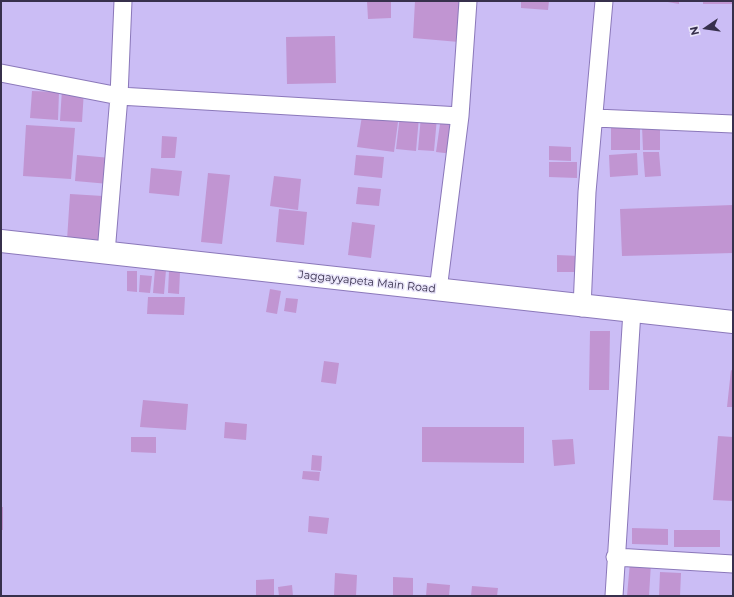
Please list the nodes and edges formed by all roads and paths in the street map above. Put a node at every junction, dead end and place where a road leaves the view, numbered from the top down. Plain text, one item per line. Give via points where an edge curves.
1 (123, 1) edge
2 (468, 1) edge
3 (604, 1) edge
4 (1, 73) edge
5 (119, 96) junction
6 (460, 116) junction
7 (595, 118) junction
8 (733, 124) edge
9 (1, 242) edge
10 (106, 253) junction
11 (438, 290) junction
12 (581, 307) junction
13 (632, 311) junction
14 (733, 322) edge
15 (616, 557) junction
16 (733, 564) edge
17 (614, 596) edge

1 - 5 street
2 - 6 street
3 - 7 street
4 - 5 street
5 - 6 street
5 - 10 street
6 - 11 street
7 - 8 street
7 - 12 street via 587,192
9 - 10 main road, Jaggayyapeta Main Road
10 - 11 main road, Jaggayyapeta Main Road
11 - 12 main road, Jaggayyapeta Main Road
12 - 13 main road, Jaggayyapeta Main Road
13 - 14 main road, Jaggayyapeta Main Road
13 - 15 street
15 - 16 street
15 - 17 street

